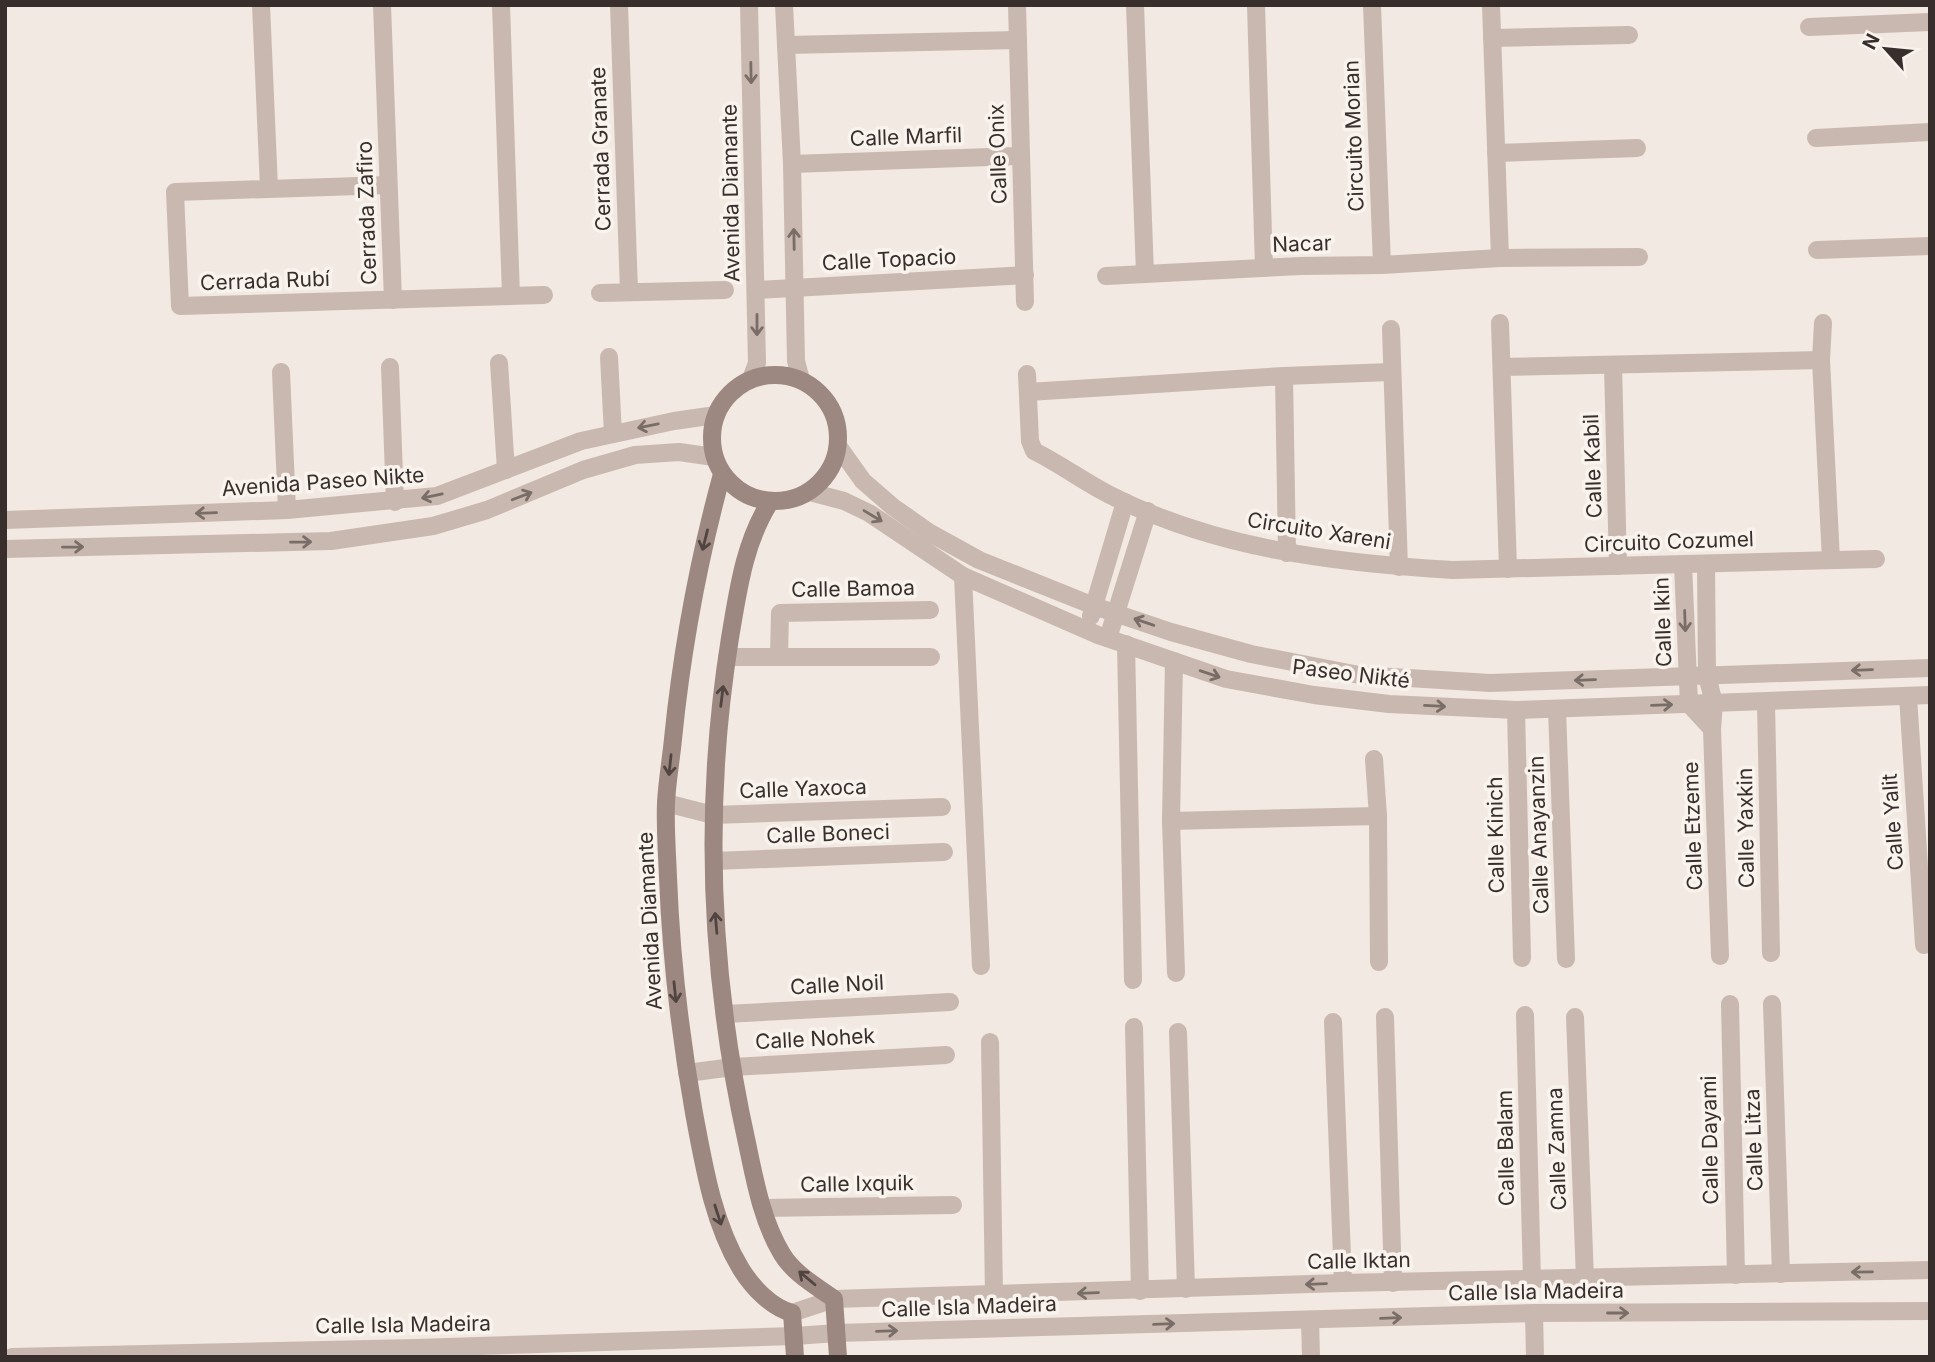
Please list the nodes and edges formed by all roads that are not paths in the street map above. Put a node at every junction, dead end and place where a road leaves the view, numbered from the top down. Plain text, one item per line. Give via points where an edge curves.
1 (261, 5) edge
2 (382, 5) edge
3 (501, 5) edge
4 (619, 5) edge
5 (749, 5) edge
6 (784, 5) edge
7 (1017, 5) edge
8 (1135, 5) edge
9 (1256, 5) edge
10 (1372, 5) edge
11 (1491, 5) edge
12 (1930, 22) edge
13 (1809, 27) dead end
14 (1629, 36) dead end
15 (1492, 38) junction
16 (1018, 40) junction
17 (786, 46) junction
18 (1930, 132) edge
19 (1816, 138) dead end
20 (1636, 148) dead end
21 (1496, 153) junction
22 (1021, 156) junction
23 (792, 164) junction
24 (388, 184) junction
25 (269, 188) junction
26 (1930, 246) edge
27 (1817, 250) dead end
28 (1639, 257) dead end
29 (1500, 258) junction
30 (1382, 265) junction
31 (1265, 268) junction
32 (1145, 274) junction
33 (1025, 275) junction
34 (1106, 276) dead end
35 (795, 288) junction
36 (725, 290) dead end
37 (757, 290) junction
38 (629, 291) junction
39 (600, 293) dead end
40 (544, 295) dead end
41 (511, 296) junction
42 (393, 300) junction
43 (1025, 302) dead end
44 (1500, 323) dead end
45 (1822, 323) dead end
46 (1391, 329) dead end
47 (609, 357) dead end
48 (1821, 360) junction
49 (499, 363) dead end
50 (1613, 365) junction
51 (390, 367) dead end
52 (1502, 367) junction
53 (281, 372) dead end
54 (1391, 372) junction
55 (1284, 376) junction
56 (751, 379) junction
57 (801, 380) junction
58 (716, 415) junction
59 (613, 434) junction
60 (838, 446) junction
61 (714, 457) junction
62 (506, 470) junction
63 (722, 474) junction
64 (810, 492) junction
65 (395, 502) junction
66 (770, 502) junction
67 (1125, 502) junction
68 (287, 510) junction
69 (1147, 511) junction
70 (5, 520) edge
71 (5, 549) edge
72 (1287, 553) junction
73 (1876, 559) dead end
74 (1831, 560) junction
75 (1683, 564) junction
76 (1706, 564) junction
77 (1399, 566) junction
78 (1618, 566) junction
79 (1508, 569) junction
80 (964, 576) junction
81 (1094, 606) junction
82 (930, 610) dead end
83 (1116, 612) junction
84 (1086, 629) junction
85 (1108, 638) junction
86 (1126, 644) junction
87 (727, 657) junction
88 (779, 657) junction
89 (931, 657) dead end
90 (1174, 662) junction
91 (1930, 668) edge
92 (1707, 676) junction
93 (1688, 677) junction
94 (1930, 695) edge
95 (1908, 696) junction
96 (1766, 702) junction
97 (1714, 703) junction
98 (1689, 704) junction
99 (1557, 709) junction
100 (1516, 710) junction
101 (1712, 729) junction
102 (1374, 759) dead end
103 (666, 803) junction
104 (942, 807) dead end
105 (713, 815) junction
106 (1378, 816) junction
107 (1171, 821) junction
108 (944, 852) dead end
109 (713, 861) junction
110 (1924, 946) dead end
111 (1771, 953) dead end
112 (1720, 956) dead end
113 (1522, 958) dead end
114 (1566, 959) dead end
115 (1379, 962) dead end
116 (981, 966) dead end
117 (1176, 973) dead end
118 (1133, 980) dead end
119 (950, 1002) dead end
120 (1730, 1004) dead end
121 (1772, 1004) dead end
122 (726, 1014) junction
123 (1525, 1015) dead end
124 (1385, 1017) dead end
125 (1575, 1017) dead end
126 (1333, 1022) dead end
127 (1134, 1027) dead end
128 (1178, 1032) dead end
129 (990, 1042) dead end
130 (946, 1055) dead end
131 (733, 1067) junction
132 (687, 1073) junction
133 (953, 1205) dead end
134 (762, 1208) junction
135 (1930, 1270) edge
136 (1781, 1274) junction
137 (1736, 1275) junction
138 (1585, 1279) junction
139 (1532, 1280) junction
140 (1343, 1283) junction
141 (1393, 1283) junction
142 (1186, 1289) junction
143 (1140, 1291) junction
144 (994, 1295) junction
145 (834, 1299) junction
146 (1930, 1311) edge
147 (792, 1313) junction
148 (1534, 1313) junction
149 (1310, 1320) junction
150 (837, 1333) junction
151 (794, 1336) junction
152 (416, 1353) edge
153 (12, 1357) edge
154 (795, 1357) edge
155 (838, 1357) edge
156 (1311, 1357) edge
157 (1535, 1357) edge

1 - 25 street
2 - 24 street, Cerrada Zafiro
3 - 41 street
4 - 38 street, Cerrada Granate
5 -> 37 street, Avenida Diamante
6 - 17 street
7 - 16 street, Calle Onix
8 - 32 street
9 - 31 street
10 - 30 street, Circuito Morian
11 - 15 street
12 - 13 street
14 - 15 street
15 - 21 street
16 - 17 street
16 - 22 street, Calle Onix
17 - 23 street
18 - 19 street
20 - 21 street
21 - 29 street
22 - 23 street, Calle Marfil
22 - 33 street, Calle Onix
35 -> 23 street
24 - 25 street, Cerrada Rubí
24 - 42 street, Cerrada Zafiro
25 - 42 street, Cerrada Rubí via 175,192 180,306
26 - 27 street
28 - 29 street, Nacar
29 - 30 street, Nacar
30 - 31 street, Nacar
31 - 32 street, Nacar
32 - 34 street, Nacar
33 - 35 street, Calle Topacio
33 - 43 street, Calle Onix
35 - 37 street, Calle Topacio
35 - 57 street via 796,360
36 - 38 street
37 -> 56 street, Avenida Diamante via 757,363
38 - 39 street
40 - 41 street, Cerrada Zafiro
41 - 42 street, Cerrada Zafiro
44 - 52 street
45 - 48 street
46 - 54 street, Circuito Xareni
47 - 59 street
48 - 50 street
48 - 74 street
49 - 62 street
50 - 52 street
50 - 78 street, Calle Kabil
51 - 65 street
52 - 79 street
53 - 68 street
54 - 55 street, Circuito Xareni
54 - 77 street, Circuito Xareni
55 - 67 street, Circuito Xareni via 1028,383 1034,451
55 - 72 street
56 - 57 street via 784,375
56 - 58 street via 724,400
57 - 60 street via 830,407
58 -> 59 street, Avenida Paseo Nikte
58 - 61 street via 711,436
59 - 62 street, Avenida Paseo Nikte via 581,441
60 - 64 street via 824,479
60 - 81 street, Paseo Nikté via 863,481 930,533 979,560
61 - 63 street
71 -> 61 street via 331,541 433,526 635,455 679,452
62 -> 65 street, Avenida Paseo Nikte via 437,496
63 - 66 street via 743,493
63 -> 103 street, Avenida Diamante via 685,638
64 - 66 street
64 -> 80 street, Paseo Nikté via 869,513
65 - 68 street, Avenida Paseo Nikte
66 - 87 street via 746,555
67 - 69 street, Circuito Xareni
67 - 81 street
68 -> 70 street, Avenida Paseo Nikte
69 - 72 street, Circuito Xareni via 1224,539
69 - 83 street
72 - 77 street, Circuito Xareni
73 - 74 street, Circuito Cozumel
74 - 76 street, Circuito Cozumel
75 - 76 street, Circuito Cozumel
75 - 78 street, Circuito Cozumel
75 -> 93 street, Calle Ikin
76 - 92 street, Calle Ikin
77 - 79 street, Circuito Cozumel
78 - 79 street, Circuito Cozumel
80 - 84 street, Paseo Nikté
80 - 116 street
81 - 83 street, Paseo Nikté
81 - 84 street
82 - 88 street, Calle Bamoa via 780,613
83 - 85 street
93 -> 83 street, Paseo Nikté via 1490,683 1359,674 1251,654
84 - 85 street, Paseo Nikté
85 - 86 street, Paseo Nikté
86 - 90 street, Paseo Nikté
86 - 118 street
87 - 88 street
105 -> 87 street
88 - 89 street
90 -> 100 street, Paseo Nikté via 1226,679 1314,695
90 - 107 street
91 -> 92 street, Paseo Nikté
92 - 93 street, Paseo Nikté
92 - 97 street, Calle Ikin
93 - 98 street, Calle Ikin
94 - 95 street, Paseo Nikté
95 - 96 street, Paseo Nikté
95 - 110 street, Calle Yalit
96 - 97 street, Paseo Nikté
96 - 111 street, Calle Yaxkin
97 - 98 street, Paseo Nikté
97 - 101 street
99 -> 98 street, Paseo Nikté
98 - 101 street
99 - 100 street, Paseo Nikté
99 - 114 street, Calle Anayanzin
100 - 113 street, Calle Kinich
101 - 112 street, Calle Etzeme
102 - 106 street
103 - 105 street, Calle Yaxoca
103 -> 132 street, Avenida Diamante via 670,942
104 - 105 street, Calle Yaxoca
105 - 109 street
106 - 107 street
106 - 115 street
107 - 117 street
108 - 109 street, Calle Boneci
122 -> 109 street
119 - 122 street, Calle Noil
120 - 137 street, Calle Dayami
121 - 136 street, Calle Litza
122 - 131 street
123 - 139 street, Calle Balam
124 - 141 street
125 - 138 street, Calle Zamna
126 - 140 street
127 - 143 street
128 - 142 street
129 - 144 street
130 - 131 street, Calle Nohek
131 - 132 street, Calle Nohek
131 - 134 street
132 -> 147 street, Avenida Diamante via 718,1219 741,1270 764,1297
133 - 134 street, Calle Ixquik
145 -> 134 street via 783,1256
135 -> 136 street, Calle Iktan
136 - 137 street, Calle Iktan
137 - 138 street, Calle Iktan
138 - 139 street, Calle Iktan
139 - 141 street, Calle Iktan
140 - 141 street, Calle Iktan
140 -> 142 street, Calle Iktan
142 - 143 street, Calle Iktan
143 -> 144 street, Calle Iktan
144 - 145 street, Calle Iktan
145 - 147 street, Calle Iktan
145 - 150 street
148 -> 146 street, Calle Isla Madeira
147 - 151 street
149 -> 148 street, Calle Isla Madeira
148 - 157 street
150 -> 149 street, Calle Isla Madeira
149 - 156 street
150 - 151 street, Calle Isla Madeira
150 - 155 street
151 - 152 street, Calle Isla Madeira
151 - 154 street
152 - 153 street, Calle Isla Madeira

